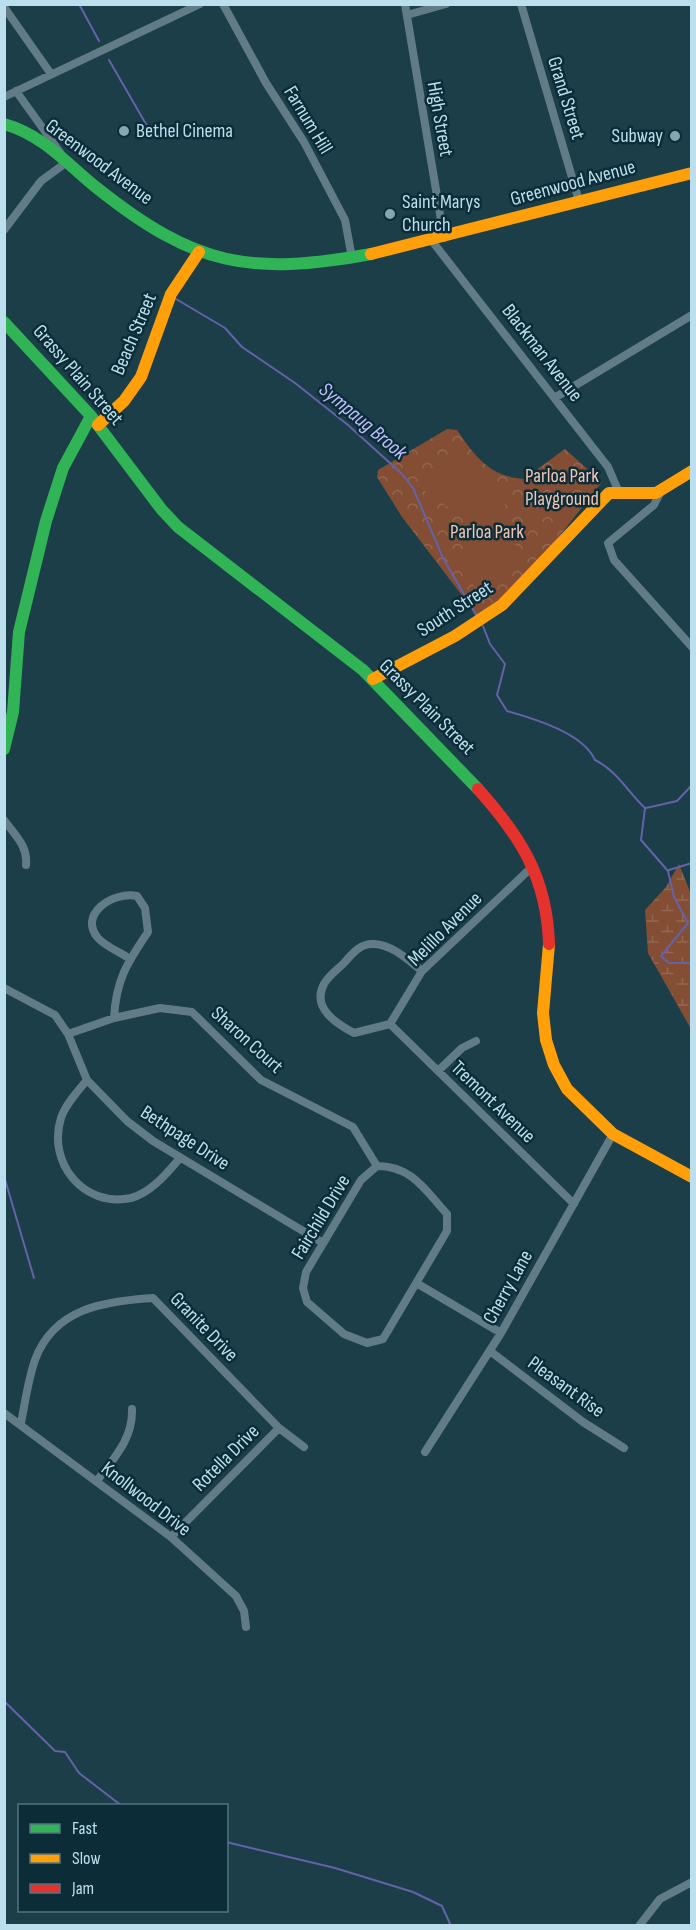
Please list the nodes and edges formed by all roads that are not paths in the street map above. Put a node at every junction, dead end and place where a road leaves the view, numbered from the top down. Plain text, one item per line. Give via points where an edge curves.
1 (200, 4) edge
2 (223, 4) edge
3 (405, 4) edge
4 (446, 4) edge
5 (520, 4) edge
6 (4, 7) edge
7 (407, 15) junction
8 (51, 74) junction
9 (16, 91) junction
10 (4, 97) edge
11 (4, 124) edge
12 (67, 162) junction
13 (692, 173) edge
14 (579, 201) junction
15 (4, 230) edge
16 (438, 239) junction
17 (199, 252) junction
18 (352, 258) junction
19 (692, 315) edge
20 (4, 322) edge
21 (556, 397) junction
22 (95, 421) junction
23 (692, 471) edge
24 (618, 490) junction
25 (661, 491) junction
26 (692, 647) edge
27 (373, 679) junction
28 (4, 749) edge
29 (4, 820) edge
30 (26, 865) dead end
31 (533, 866) junction
32 (130, 958) junction
33 (422, 971) junction
34 (4, 988) edge
35 (114, 1018) junction
36 (390, 1024) junction
37 (68, 1034) junction
38 (476, 1041) dead end
39 (438, 1071) junction
40 (87, 1080) junction
41 (613, 1134) junction
42 (180, 1158) junction
43 (377, 1166) junction
44 (692, 1177) edge
45 (574, 1204) junction
46 (323, 1244) junction
47 (418, 1284) junction
48 (501, 1334) junction
49 (490, 1351) junction
50 (132, 1409) dead end
51 (4, 1413) edge
52 (21, 1423) junction
53 (279, 1428) junction
54 (303, 1447) dead end
55 (624, 1448) dead end
56 (425, 1452) dead end
57 (97, 1481) junction
58 (171, 1537) junction
59 (246, 1627) dead end
60 (692, 1882) edge
61 (639, 1926) edge

1 - 8 street
2 - 18 street, Farnum Hill via 345,220
3 - 7 street, High Street
4 - 7 street
5 - 14 street, Grand Street
6 - 8 street
7 - 16 street, High Street
8 - 9 street
9 - 10 street
9 - 12 street
11 - 12 main road, Greenwood Avenue via 44,143
12 - 15 street via 41,181
12 - 17 main road, Greenwood Avenue via 131,212
13 - 14 main road, Greenwood Avenue
14 - 16 main road, Greenwood Avenue
16 - 18 main road, Greenwood Avenue
16 - 21 street, Blackman Avenue
17 - 18 main road, Greenwood Avenue via 240,263 263,264
17 - 22 main road, Beach Street via 171,294 141,377 124,401
19 - 21 street
20 - 22 main road, Grassy Plain Street
21 - 24 street, Blackman Avenue via 608,467
22 - 27 main road, Grassy Plain Street via 178,527
22 - 28 main road, Beach Street via 74,440 62,465 19,630 12,735
23 - 25 main road
24 - 25 main road via 643,494
24 - 27 main road, South Street via 601,499 502,604 455,636
25 - 26 street via 654,505 608,543 614,560
27 - 31 main road, Grassy Plain Street via 490,801 510,825
29 - 30 street via 23,845
31 - 33 street, Melillo Avenue
31 - 41 main road, Grassy Plain Street via 548,916 543,1013 546,1040 567,1089
32 - 32 street via 148,932 149,921 137,896 125,894 112,897 98,909 94,930 98,938
32 - 35 street via 115,995
33 - 36 street, Melillo Avenue
33 - 36 street via 396,951 373,944 358,947 324,984 321,999 326,1014 335,1023 354,1033
34 - 37 street, Bethpage Drive via 55,1015
35 - 37 street, Sharon Court
35 - 43 street, Sharon Court via 160,1008 192,1012 261,1080 352,1127
36 - 39 street, Tremont Avenue
37 - 40 street, Bethpage Drive
38 - 39 street via 462,1048
39 - 45 street, Tremont Avenue
40 - 42 street, Bethpage Drive via 127,1120
40 - 42 street via 61,1117 57,1146 63,1166 76,1183 103,1198 132,1198 151,1188
41 - 44 main road, Grassy Plain Street
41 - 45 street, Cherry Lane
42 - 46 street, Bethpage Drive
43 - 46 street, Fairchild Drive via 361,1180
43 - 47 street, Fairchild Drive via 395,1166 410,1175 447,1214 447,1231
45 - 48 street, Cherry Lane
46 - 47 street, Fairchild Drive via 306,1272 303,1287 307,1302 344,1334 367,1343 383,1339
47 - 48 street
48 - 49 street, Cherry Lane
49 - 55 street, Pleasant Rise
49 - 56 street, Cherry Lane
50 - 57 street via 126,1442
51 - 52 street, Knollwood Drive
52 - 53 street, Granite Drive via 35,1359 55,1327 86,1308 118,1300 153,1298
52 - 57 street, Knollwood Drive
53 - 54 street, Granite Drive
53 - 58 street, Rotella Drive
57 - 58 street, Knollwood Drive
58 - 59 street, Knollwood Drive via 236,1596 244,1611
60 - 61 street via 660,1899

